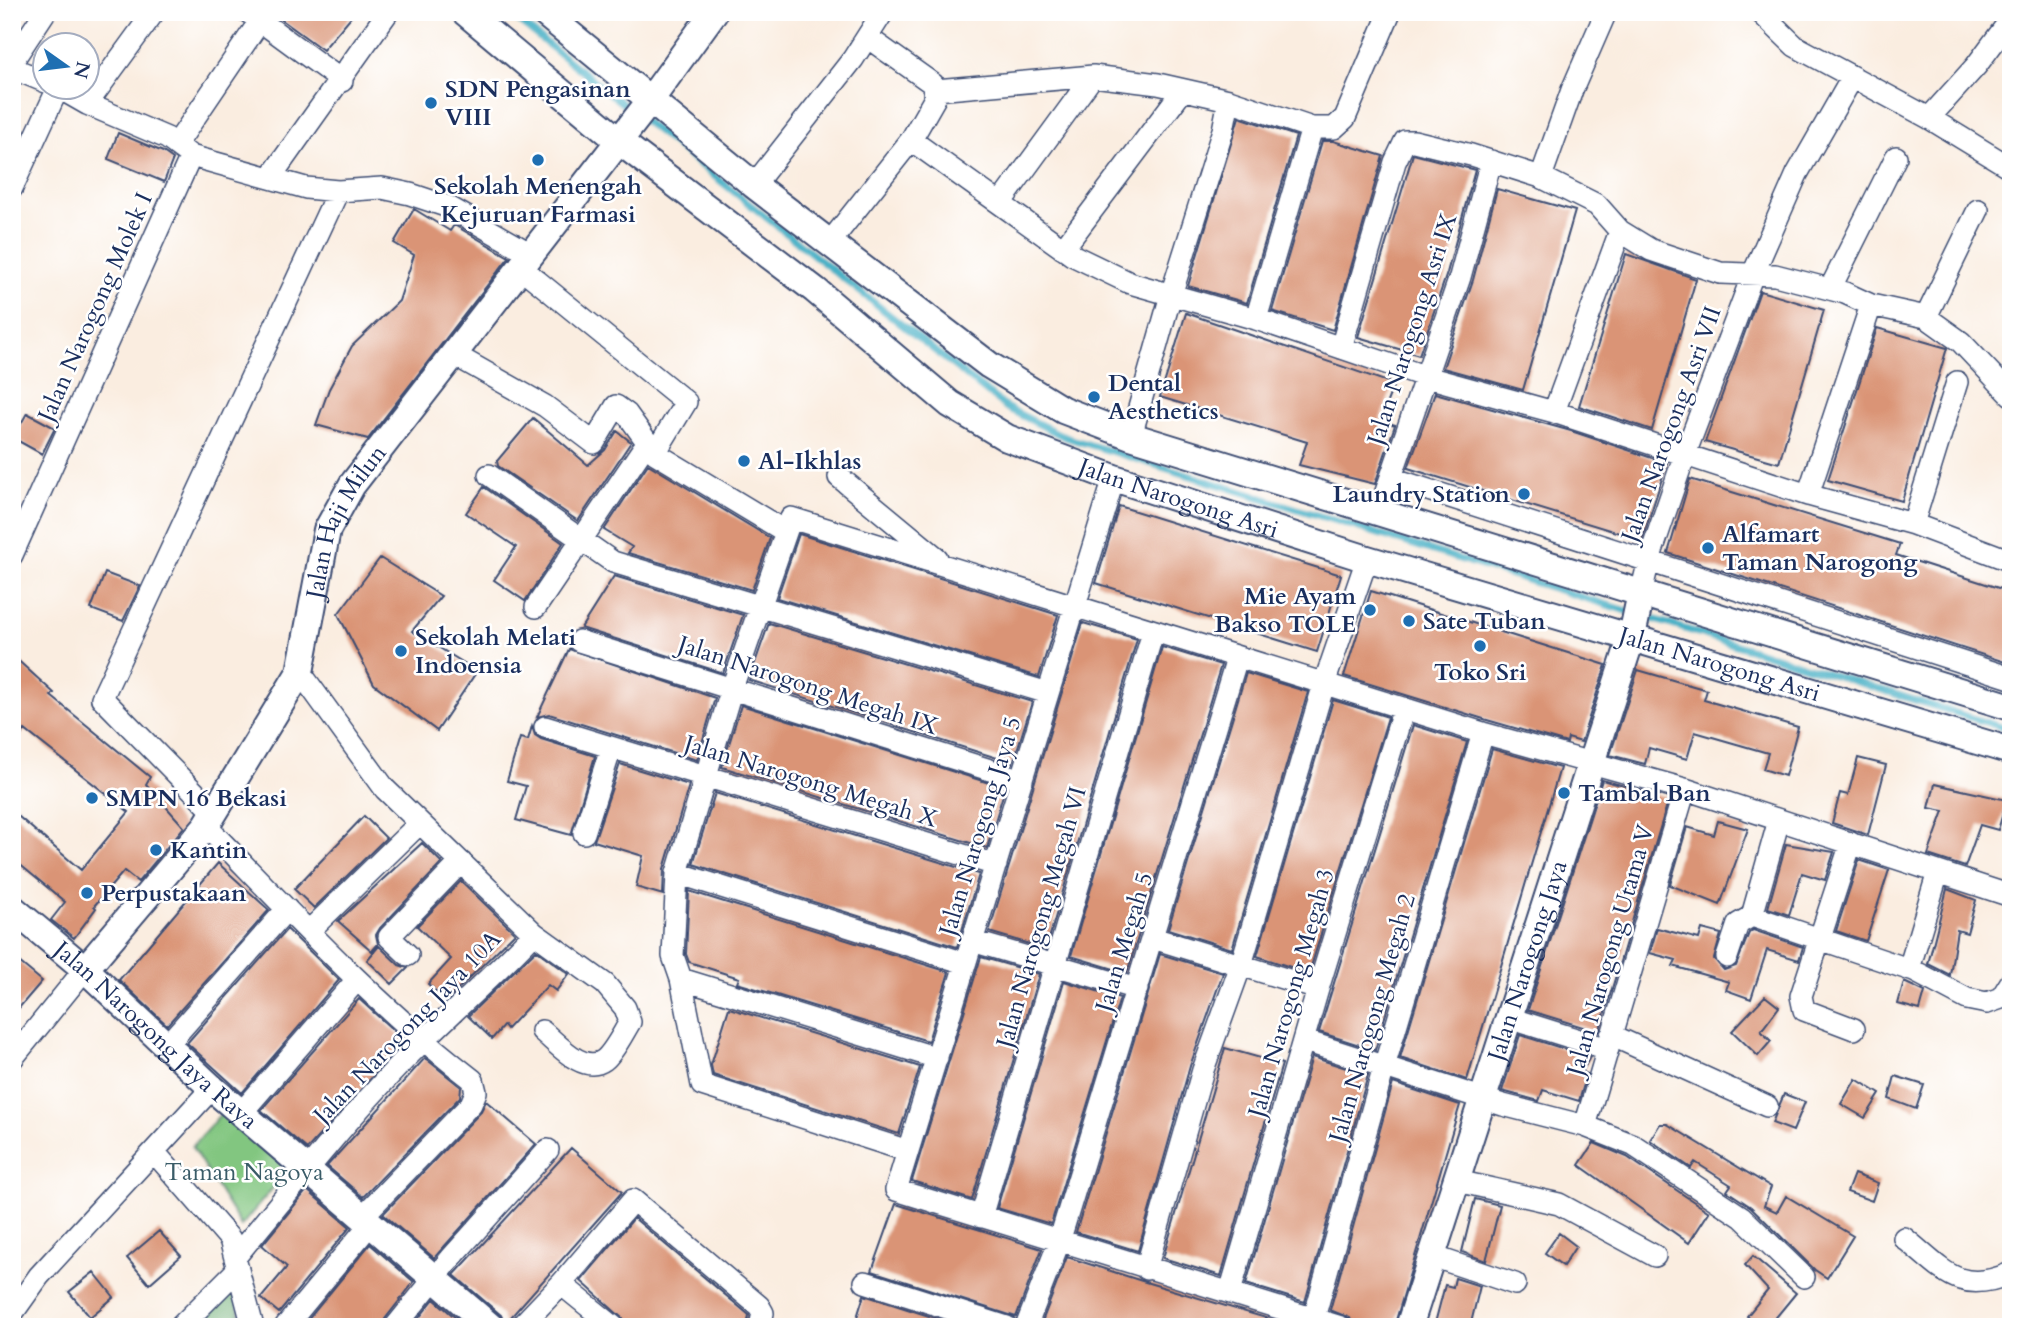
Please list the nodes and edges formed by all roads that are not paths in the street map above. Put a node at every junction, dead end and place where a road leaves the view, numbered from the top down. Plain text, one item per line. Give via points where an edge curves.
1 (45, 12) edge
2 (154, 12) edge
3 (388, 12) edge
4 (465, 12) edge
5 (543, 12) edge
6 (714, 12) edge
7 (883, 12) edge
8 (1390, 12) edge
9 (1606, 12) edge
10 (1760, 12) edge
11 (254, 16) edge
12 (2011, 19) edge
13 (867, 37) junction
14 (12, 62) edge
15 (12, 68) edge
16 (32, 76) edge
17 (1093, 76) junction
18 (1852, 78) junction
19 (342, 80) junction
20 (936, 90) junction
21 (1183, 90) junction
22 (1229, 100) junction
23 (52, 102) edge
24 (83, 102) edge
25 (87, 104) junction
26 (1929, 118) junction
27 (635, 120) junction
28 (1312, 128) junction
29 (911, 140) junction
30 (184, 150) junction
31 (1896, 157) dead end
32 (1491, 162) junction
33 (2011, 168) edge
34 (1541, 177) junction
35 (270, 178) junction
36 (754, 185) junction
37 (12, 188) edge
38 (338, 191) junction
39 (1001, 202) junction
40 (1978, 210) dead end
41 (1620, 231) junction
42 (831, 241) junction
43 (1063, 249) junction
44 (526, 261) junction
45 (1753, 274) junction
46 (1830, 289) junction
47 (1171, 295) junction
48 (1871, 305) junction
49 (1926, 317) junction
50 (1256, 319) junction
51 (1341, 348) junction
52 (453, 355) junction
53 (1427, 377) junction
54 (1957, 382) dead end
55 (2011, 395) edge
56 (1554, 412) junction
57 (1131, 436) junction
58 (650, 448) junction
59 (1685, 454) junction
60 (489, 475) dead end
61 (839, 477) dead end
62 (1114, 478) junction
63 (1391, 478) junction
64 (1808, 495) junction
65 (1379, 512) junction
66 (1913, 524) junction
67 (786, 532) junction
68 (581, 542) junction
69 (12, 555) edge
70 (1367, 559) junction
71 (1649, 560) junction
72 (2011, 561) edge
73 (944, 564) junction
74 (536, 607) dead end
75 (759, 607) junction
76 (1073, 607) junction
77 (1636, 614) junction
78 (1153, 632) junction
79 (579, 641) dead end
80 (1237, 658) junction
81 (300, 672) junction
82 (2010, 678) edge
83 (1324, 684) junction
84 (732, 688) junction
85 (1048, 693) junction
86 (2007, 706) edge
87 (1404, 708) junction
88 (545, 727) dead end
89 (1483, 733) junction
90 (611, 748) junction
91 (2011, 751) edge
92 (1591, 764) junction
93 (704, 775) junction
94 (1022, 780) junction
95 (1685, 789) junction
96 (210, 819) junction
97 (1779, 820) junction
98 (421, 823) junction
99 (584, 833) dead end
100 (1851, 843) junction
101 (461, 862) junction
102 (996, 865) junction
103 (1938, 872) junction
104 (677, 873) junction
105 (2011, 896) edge
106 (12, 908) edge
107 (288, 909) junction
108 (1752, 916) junction
109 (309, 931) junction
110 (534, 933) junction
111 (1153, 938) junction
112 (1819, 939) junction
113 (972, 942) junction
114 (408, 955) dead end
115 (1727, 957) dead end
116 (965, 963) junction
117 (1054, 964) junction
118 (1241, 965) junction
119 (85, 969) junction
120 (1909, 970) junction
121 (681, 979) junction
122 (356, 981) junction
123 (2011, 982) edge
124 (1137, 989) junction
125 (1318, 989) junction
126 (1509, 1018) junction
127 (1854, 1029) dead end
128 (542, 1031) dead end
129 (1304, 1041) junction
130 (423, 1042) junction
131 (1610, 1042) junction
132 (167, 1045) junction
133 (937, 1058) junction
134 (12, 1059) edge
135 (1384, 1067) junction
136 (212, 1088) junction
137 (1483, 1098) junction
138 (1768, 1106) dead end
139 (242, 1112) junction
140 (1585, 1126) junction
141 (548, 1150) dead end
142 (908, 1151) junction
143 (155, 1153) junction
144 (307, 1171) junction
145 (1457, 1181) junction
146 (981, 1217) junction
147 (367, 1219) junction
148 (1904, 1238) dead end
149 (1059, 1242) junction
150 (1432, 1256) junction
151 (1655, 1256) dead end
152 (237, 1262) junction
153 (1146, 1269) junction
154 (2011, 1273) edge
155 (1804, 1277) dead end
156 (435, 1278) junction
157 (865, 1282) dead end
158 (561, 1284) junction
159 (1515, 1284) dead end
160 (1230, 1292) junction
161 (12, 1314) edge
162 (1314, 1318) junction
163 (761, 1325) edge
164 (180, 1327) edge
165 (253, 1327) edge
166 (285, 1327) edge
167 (395, 1327) edge
168 (491, 1327) edge
169 (520, 1327) edge
170 (614, 1327) edge
171 (1007, 1327) edge
172 (1026, 1327) edge
173 (1341, 1327) edge
174 (1409, 1327) edge

1 - 14 street
2 - 25 street
3 - 19 street
4 - 27 street, Jalan Narogong Asri
5 - 27 street, Jalan Narogong Asri
6 - 27 street, Jalan Haji Milun
7 - 13 street
8 - 28 street via 1345,118 1334,128
9 - 34 street
10 - 18 street via 1795,46
11 - 19 street
11 - 30 street, Jalan Narogong Molek I
12 - 26 street
13 - 20 street
13 - 36 street
15 - 16 street
17 - 20 street
17 - 21 street
17 - 39 street
18 - 26 street
18 - 45 street, Jalan Narogong Asri VII via 1797,174
19 - 35 street
20 - 29 street via 936,98
21 - 22 street
21 - 43 street
22 - 28 street
22 - 47 street
23 - 37 street
24 - 25 street
25 - 30 street via 134,122
26 - 33 street
27 - 36 street, Jalan Narogong Asri
27 - 44 street, Jalan Haji Milun
27 - 62 street, Jalan Narogong Asri via 815,290 950,404 1007,438
28 - 50 street
29 - 39 street
29 - 42 street
30 - 35 street
30 - 69 street, Jalan Narogong Molek I
31 - 46 street
32 - 34 street
32 - 51 street via 1405,141
32 - 53 street, Jalan Narogong Asri IX
34 - 41 street via 1597,205
35 - 38 street
36 - 42 street, Jalan Narogong Asri
38 - 44 street via 382,188 449,207
38 - 96 street via 102,698
39 - 43 street
40 - 49 street
41 - 45 street via 1651,250 1720,273
41 - 56 street
42 - 57 street, Jalan Narogong Asri via 989,365 1063,410
43 - 47 street via 1130,283
44 - 52 street, Jalan Haji Milun
44 - 58 street via 685,402
45 - 46 street
45 - 59 street, Jalan Narogong Asri VII
46 - 48 street
47 - 50 street
47 - 57 street
48 - 49 street
48 - 64 street
49 - 55 street via 1961,342
50 - 51 street
51 - 53 street
52 - 58 street via 545,406 594,443 616,406 627,414
52 - 81 street, Jalan Haji Milun via 375,454 327,530
53 - 56 street
53 - 63 street, Jalan Narogong Asri IX
54 - 66 street
56 - 59 street
57 - 65 street, Jalan Narogong Asri
58 - 67 street
58 - 68 street
59 - 64 street
59 - 71 street, Jalan Narogong Asri VII
60 - 68 street
61 - 73 street
62 - 70 street, Jalan Narogong Asri
62 - 76 street, Jalan Narogong Jaya 5
63 - 65 street, Jalan Narogong Asri IX
63 - 71 street
64 - 66 street
65 - 77 street, Jalan Narogong Asri
66 - 72 street
67 - 73 street via 791,518
67 - 75 street
68 - 74 street
68 - 75 street via 624,566
70 - 77 street, Jalan Narogong Asri
70 - 83 street
71 - 77 street, Jalan Narogong Asri VII
71 - 82 street
73 - 76 street
75 - 84 street
75 - 85 street
76 - 78 street
76 - 85 street, Jalan Narogong Jaya 5
77 - 86 street, Jalan Narogong Asri
77 - 91 street, Jalan Narogong Asri
77 - 92 street, Jalan Narogong Jaya
78 - 80 street
78 - 117 street, Jalan Narogong Megah VI
79 - 84 street, Jalan Narogong Megah IX
80 - 83 street
80 - 111 street, Jalan Megah 5
81 - 96 street, Jalan Haji Milun
81 - 98 street via 385,789
82 - 86 street
83 - 87 street
83 - 118 street
84 - 93 street
84 - 94 street, Jalan Narogong Megah IX
85 - 94 street, Jalan Narogong Jaya 5
87 - 89 street
87 - 125 street, Jalan Narogong Megah 3
88 - 90 street, Jalan Narogong Megah X
89 - 92 street
89 - 135 street, Jalan Narogong Megah 2
90 - 93 street, Jalan Narogong Megah X
90 - 99 street
92 - 95 street
92 - 126 street, Jalan Narogong Jaya
93 - 102 street, Jalan Narogong Megah X
93 - 104 street
94 - 102 street, Jalan Narogong Jaya 5
95 - 97 street
95 - 131 street, Jalan Narogong Utama V
96 - 107 street
96 - 119 street, Jalan Haji Milun
97 - 100 street
97 - 108 street
98 - 101 street
98 - 109 street
100 - 103 street
100 - 112 street
101 - 110 street
101 - 114 street via 389,937
102 - 113 street, Jalan Narogong Jaya 5
103 - 105 street
103 - 120 street
104 - 116 street
104 - 121 street via 673,956
106 - 119 street, Jalan Narogong Jaya Raya
107 - 109 street
107 - 132 street
108 - 112 street
108 - 115 street via 1738,924
109 - 122 street
110 - 128 street via 605,984 625,1008 630,1023 604,1060 591,1063 580,1062
110 - 130 street, Jalan Narogong Jaya 10A
111 - 118 street
111 - 124 street, Jalan Megah 5
112 - 120 street
112 - 127 street via 1801,996 1804,1010
113 - 116 street, Jalan Narogong Jaya 5
113 - 117 street
116 - 133 street, Jalan Narogong Jaya 5
117 - 124 street
117 - 146 street, Jalan Narogong Megah VI
118 - 125 street
118 - 153 street via 1203,1070
119 - 132 street, Jalan Narogong Jaya Raya
119 - 134 street
120 - 123 street via 1966,999 1987,1003 2001,998
121 - 133 street
121 - 142 street via 702,1084
122 - 130 street
122 - 139 street
124 - 149 street, Jalan Megah 5
125 - 129 street, Jalan Narogong Megah 3
126 - 131 street
126 - 137 street, Jalan Narogong Jaya
129 - 135 street
129 - 160 street, Jalan Narogong Megah 3
130 - 144 street, Jalan Narogong Jaya 10A
130 - 147 street via 473,1080 476,1092 471,1104
131 - 138 street
131 - 140 street, Jalan Narogong Utama V
132 - 136 street, Jalan Narogong Jaya Raya
133 - 142 street, Jalan Narogong Jaya 5
135 - 137 street
135 - 162 street, Jalan Narogong Megah 2
136 - 139 street, Jalan Narogong Jaya Raya
136 - 143 street
137 - 140 street
137 - 145 street, Jalan Narogong Jaya
139 - 144 street, Jalan Narogong Jaya Raya
140 - 155 street via 1633,1145 1674,1170 1742,1217
141 - 156 street
142 - 146 street, Jalan Narogong Jaya 5 via 897,1190
143 - 152 street via 230,1239
143 - 161 street via 48,1267
144 - 147 street, Jalan Narogong Jaya Raya
144 - 152 street, Jalan Narogong Jaya 10A
145 - 150 street, Jalan Narogong Jaya
145 - 151 street via 1559,1204
146 - 149 street
147 - 156 street, Jalan Narogong Jaya Raya
147 - 166 street
148 - 154 street via 1955,1278 1984,1283
149 - 153 street
149 - 172 street, Jalan Megah 5
150 - 159 street
150 - 174 street, Jalan Narogong Jaya
152 - 164 street, Jalan Narogong Jaya 10A
152 - 165 street
153 - 160 street
156 - 167 street
156 - 168 street, Jalan Narogong Jaya Raya
157 - 171 street
158 - 163 street via 633,1200 759,1306
158 - 169 street
158 - 170 street
160 - 162 street
162 - 173 street

